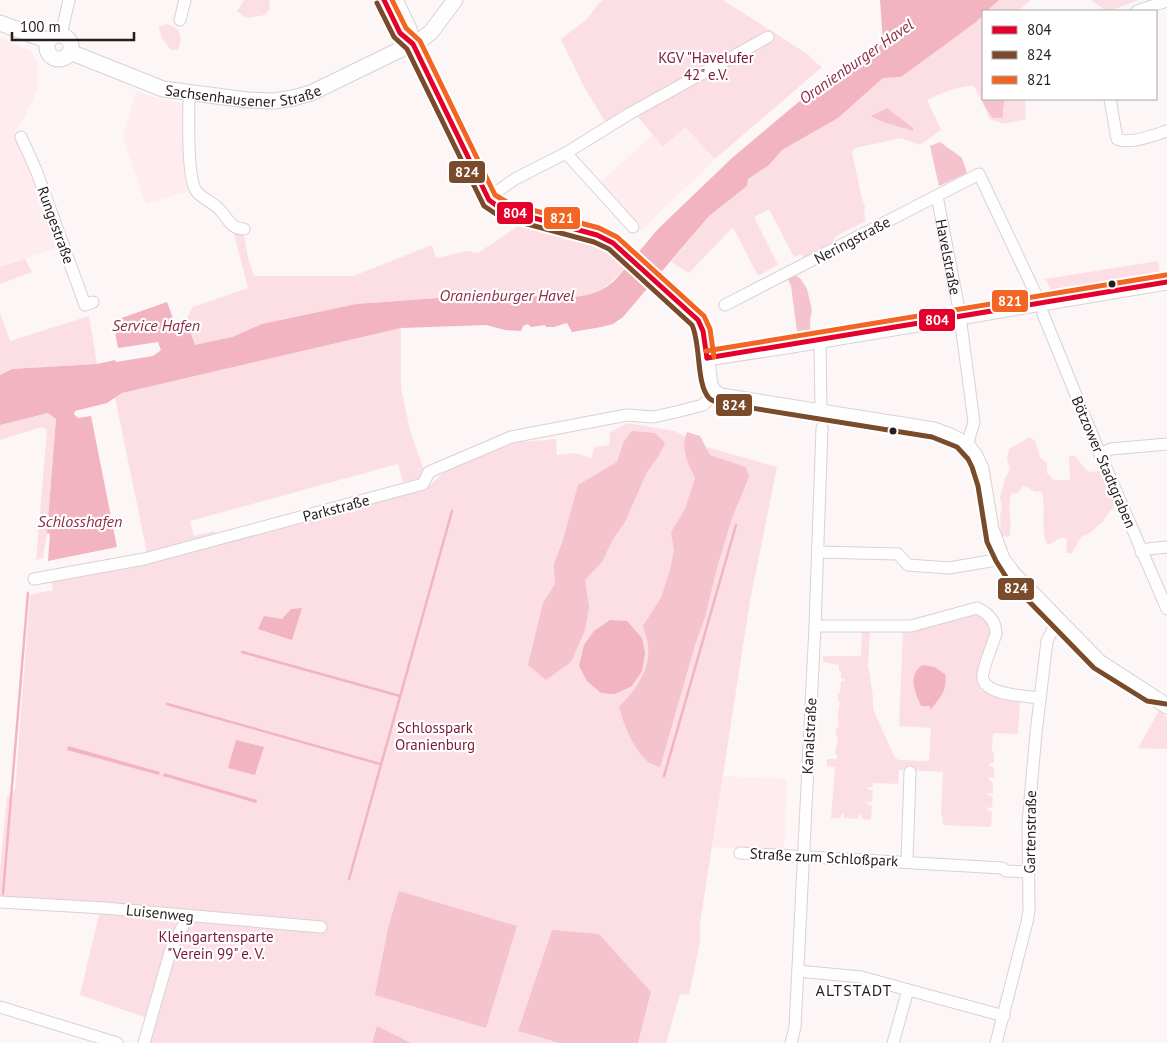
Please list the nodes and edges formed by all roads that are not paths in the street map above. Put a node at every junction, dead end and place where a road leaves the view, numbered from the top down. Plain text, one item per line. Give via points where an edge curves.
1 (69, 0) edge
2 (185, 0) edge
3 (384, 0) edge
4 (395, 0) edge
5 (455, 0) edge
6 (1167, 1) edge
7 (1140, 10) edge
8 (180, 20) dead end
9 (0, 23) edge
10 (768, 37) dead end
11 (54, 38) junction
12 (413, 44) junction
13 (70, 52) junction
14 (189, 93) junction
15 (1110, 100) edge
16 (1167, 131) edge
17 (21, 136) dead end
18 (566, 153) junction
19 (979, 174) joint
20 (938, 196) junction
21 (489, 200) junction
22 (633, 227) dead end
23 (244, 229) dead end
24 (1167, 282) edge
25 (93, 302) dead end
26 (725, 305) dead end
27 (1042, 309) junction
28 (960, 317) junction
29 (820, 340) junction
30 (707, 358) junction
31 (720, 395) junction
32 (821, 412) junction
33 (822, 428) dead end
34 (1167, 444) edge
35 (967, 445) junction
36 (1100, 454) junction
37 (1167, 548) edge
38 (818, 552) junction
39 (1141, 552) junction
40 (1002, 559) junction
41 (34, 579) dead end
42 (1167, 609) edge
43 (1060, 623) junction
44 (815, 626) junction
45 (1150, 694) junction
46 (1167, 697) edge
47 (1039, 698) junction
48 (1167, 706) edge
49 (910, 772) dead end
50 (740, 853) dead end
51 (803, 856) junction
52 (907, 861) junction
53 (1029, 868) junction
54 (0, 902) edge
55 (188, 916) junction
56 (321, 927) dead end
57 (798, 971) junction
58 (908, 990) junction
59 (0, 1007) edge
60 (1004, 1016) junction
61 (117, 1043) edge
62 (144, 1043) edge
63 (790, 1043) edge
64 (893, 1043) edge
65 (996, 1043) edge

1 - 11 street
2 - 8 street
3 - 12 main road via 400,33
4 - 12 main road
5 - 12 main road, Sachsenhausener Straße via 431,32
6 - 7 street
9 - 11 main road
10 - 18 street
11 - 13 main road via 70,41
11 - 13 main road via 47,48 52,57 61,59
12 - 14 main road, Sachsenhausener Straße via 311,93 293,98 265,101
12 - 21 main road
13 - 14 main road, Sachsenhausener Straße via 163,89
14 - 23 street via 190,154 196,191 218,208 232,226
15 - 16 street via 1117,139 1152,137
17 - 25 street, Rungestraße via 84,305
18 - 21 street via 515,179
18 - 22 street
19 - 20 street, Neringstraße
19 - 27 street, Bötzower Stadtgraben
20 - 26 street, Neringstraße
20 - 28 street, Havelstraße
21 - 30 main road via 508,210 597,235 613,244 698,320
24 - 27 main road
27 - 28 main road
27 - 36 street, Bötzower Stadtgraben
28 - 29 main road
28 - 35 street, Havelstraße via 974,422
29 - 30 main road
29 - 32 street
30 - 31 main road via 710,385
31 - 32 main road
31 - 41 street, Parkstraße via 703,405 653,417 627,415 511,436 430,472 423,484 152,557
32 - 35 main road via 934,430
33 - 38 street, Kanalstraße
34 - 36 street
35 - 40 main road via 982,469 991,529
36 - 39 street, Bötzower Stadtgraben
37 - 39 street
38 - 40 street via 898,554 908,566 949,568
38 - 44 street, Kanalstraße
39 - 42 street, Bötzower Stadtgraben
40 - 43 main road
43 - 45 main road via 1098,662
43 - 47 street, Gartenstraße via 1047,641
44 - 47 street via 911,626 977,608 994,622 996,628 982,679 985,684 993,691
44 - 51 street, Kanalstraße
45 - 46 main road
45 - 48 main road
47 - 53 street, Gartenstraße via 1028,823
49 - 52 street, Straße zum Schloßpark
50 - 51 street, Straße zum Schloßpark
51 - 52 street, Straße zum Schloßpark
51 - 57 street, Kanalstraße
52 - 53 street, Straße zum Schloßpark via 1002,868 1007,864
53 - 60 street, Gartenstraße via 1027,922
54 - 55 street, Luisenweg
55 - 56 street, Luisenweg
55 - 62 street via 171,949
57 - 58 street via 861,977
57 - 63 street, Kanalstraße via 795,1027
58 - 60 street
58 - 64 street
59 - 61 street
60 - 65 street, Gartenstraße

